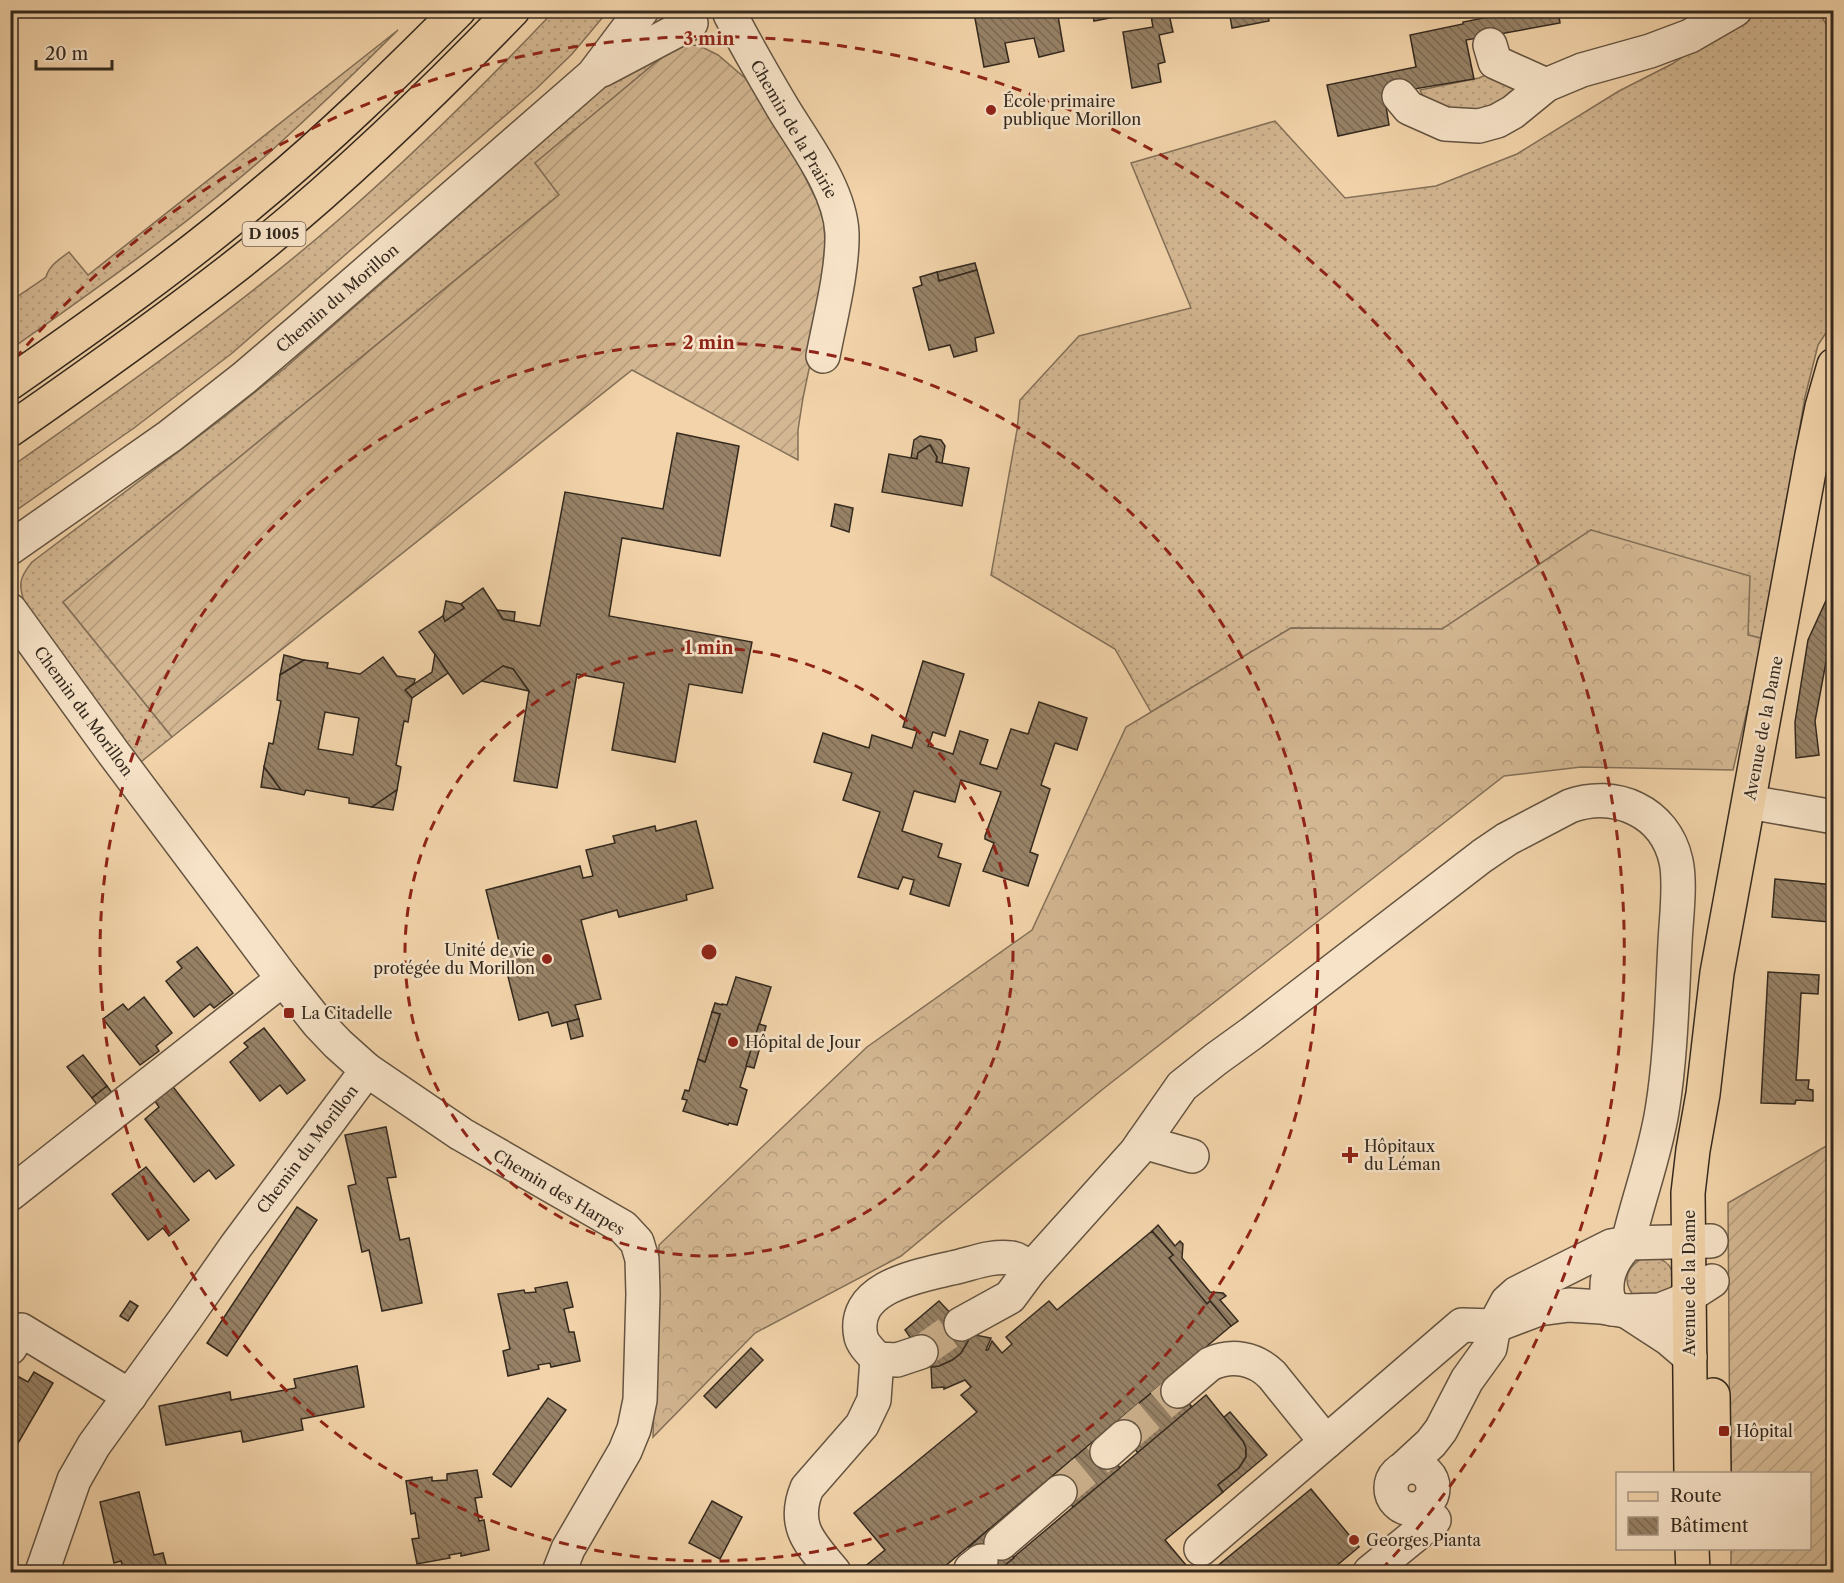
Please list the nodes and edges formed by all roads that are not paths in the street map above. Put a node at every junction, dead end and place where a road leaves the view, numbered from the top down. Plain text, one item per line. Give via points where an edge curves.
1 (459, 10) edge
2 (513, 10) edge
3 (642, 10) edge
4 (1735, 10) edge
5 (732, 12) edge
6 (680, 17) edge
7 (1490, 45) dead end
8 (593, 75) junction
9 (1546, 86) junction
10 (1399, 96) dead end
11 (823, 356) dead end
12 (1833, 365) edge
13 (10, 383) edge
14 (10, 430) edge
15 (10, 548) edge
16 (10, 610) edge
17 (1749, 802) junction
18 (1833, 817) edge
19 (283, 979) junction
20 (367, 1070) junction
21 (1143, 1142) junction
22 (1192, 1156) dead end
23 (10, 1194) edge
24 (1700, 1241) junction
25 (1628, 1243) junction
26 (1030, 1270) junction
27 (1701, 1288) junction
28 (1619, 1310) junction
29 (961, 1324) tunnel mouth
30 (1494, 1326) junction
31 (10, 1348) edge
32 (921, 1352) tunnel mouth
33 (1690, 1357) junction
34 (877, 1359) junction
35 (1178, 1391) tunnel mouth
36 (130, 1396) junction
37 (1445, 1422) junction
38 (1326, 1442) junction
39 (1691, 1472) edge
40 (1714, 1472) edge
41 (1060, 1492) tunnel mouth
42 (1434, 1520) dead end
43 (1201, 1549) dead end
44 (1692, 1550) edge
45 (1714, 1550) edge
46 (984, 1558) dead end
47 (42, 1572) edge
48 (559, 1572) edge
49 (834, 1572) edge
50 (1370, 1572) edge
51 (1693, 1572) edge
52 (1714, 1572) edge

1 - 13 main road, D 1005 via 323,142 263,194 99,321
2 - 14 main road, D 1005 via 449,76 314,201 171,316
3 - 8 street, Chemin du Morillon
4 - 9 street via 1690,36 1582,70
5 - 6 street, Chemin du Morillon via 705,24
5 - 11 street, Chemin de la Prairie via 838,208 841,250
6 - 8 street, Chemin du Morillon
7 - 9 street via 1495,62
8 - 15 street, Chemin du Morillon via 244,378
9 - 10 street via 1513,112 1479,126 1445,124 1409,108
12 - 17 main road, Avenue de la Dame via 1812,455
16 - 19 street, Chemin du Morillon
17 - 18 street
17 - 24 main road, Avenue de la Dame via 1709,1029 1703,1094 1710,1161
19 - 20 street, Chemin du Morillon via 318,1023
19 - 23 street
20 - 36 street, Chemin du Morillon via 242,1236
20 - 48 street, Chemin des Harpes via 474,1142 623,1227 637,1242 642,1259 643,1294 640,1400 634,1429 626,1451 568,1549
21 - 22 street
21 - 25 street via 1182,1086 1482,856 1570,806 1593,800 1618,802 1658,825 1670,843 1677,870 1662,1110
21 - 26 street
24 - 25 street
24 - 27 main road, Avenue de la Dame
25 - 28 street via 1610,1268 1607,1289
25 - 30 street via 1603,1248 1517,1293 1507,1302
26 - 29 street via 1010,1297
26 - 34 street via 1014,1258 999,1257 916,1276 880,1290 865,1307 861,1323 861,1339
27 - 28 street via 1660,1310
27 - 33 main road, Avenue de la Dame
27 - 40 main road, Avenue de la Dame
28 - 30 street via 1579,1305 1549,1307
28 - 33 street via 1669,1339
30 - 37 street via 1490,1348 1467,1380
30 - 38 street via 1462,1325
31 - 36 street via 21,1330
32 - 34 street via 897,1360
33 - 39 main road, Avenue de la Dame
34 - 49 street via 874,1400 862,1425 807,1488 802,1500 800,1512 805,1535
35 - 38 street via 1216,1361 1252,1361 1264,1367
36 - 47 street, Chemin du Morillon via 83,1462
37 - 37 street via 1431,1497 1421,1507 1399,1505 1392,1495 1391,1484 1396,1474 1431,1443
38 - 43 street
41 - 46 street
42 - 50 street
44 - 51 main road
45 - 52 main road

